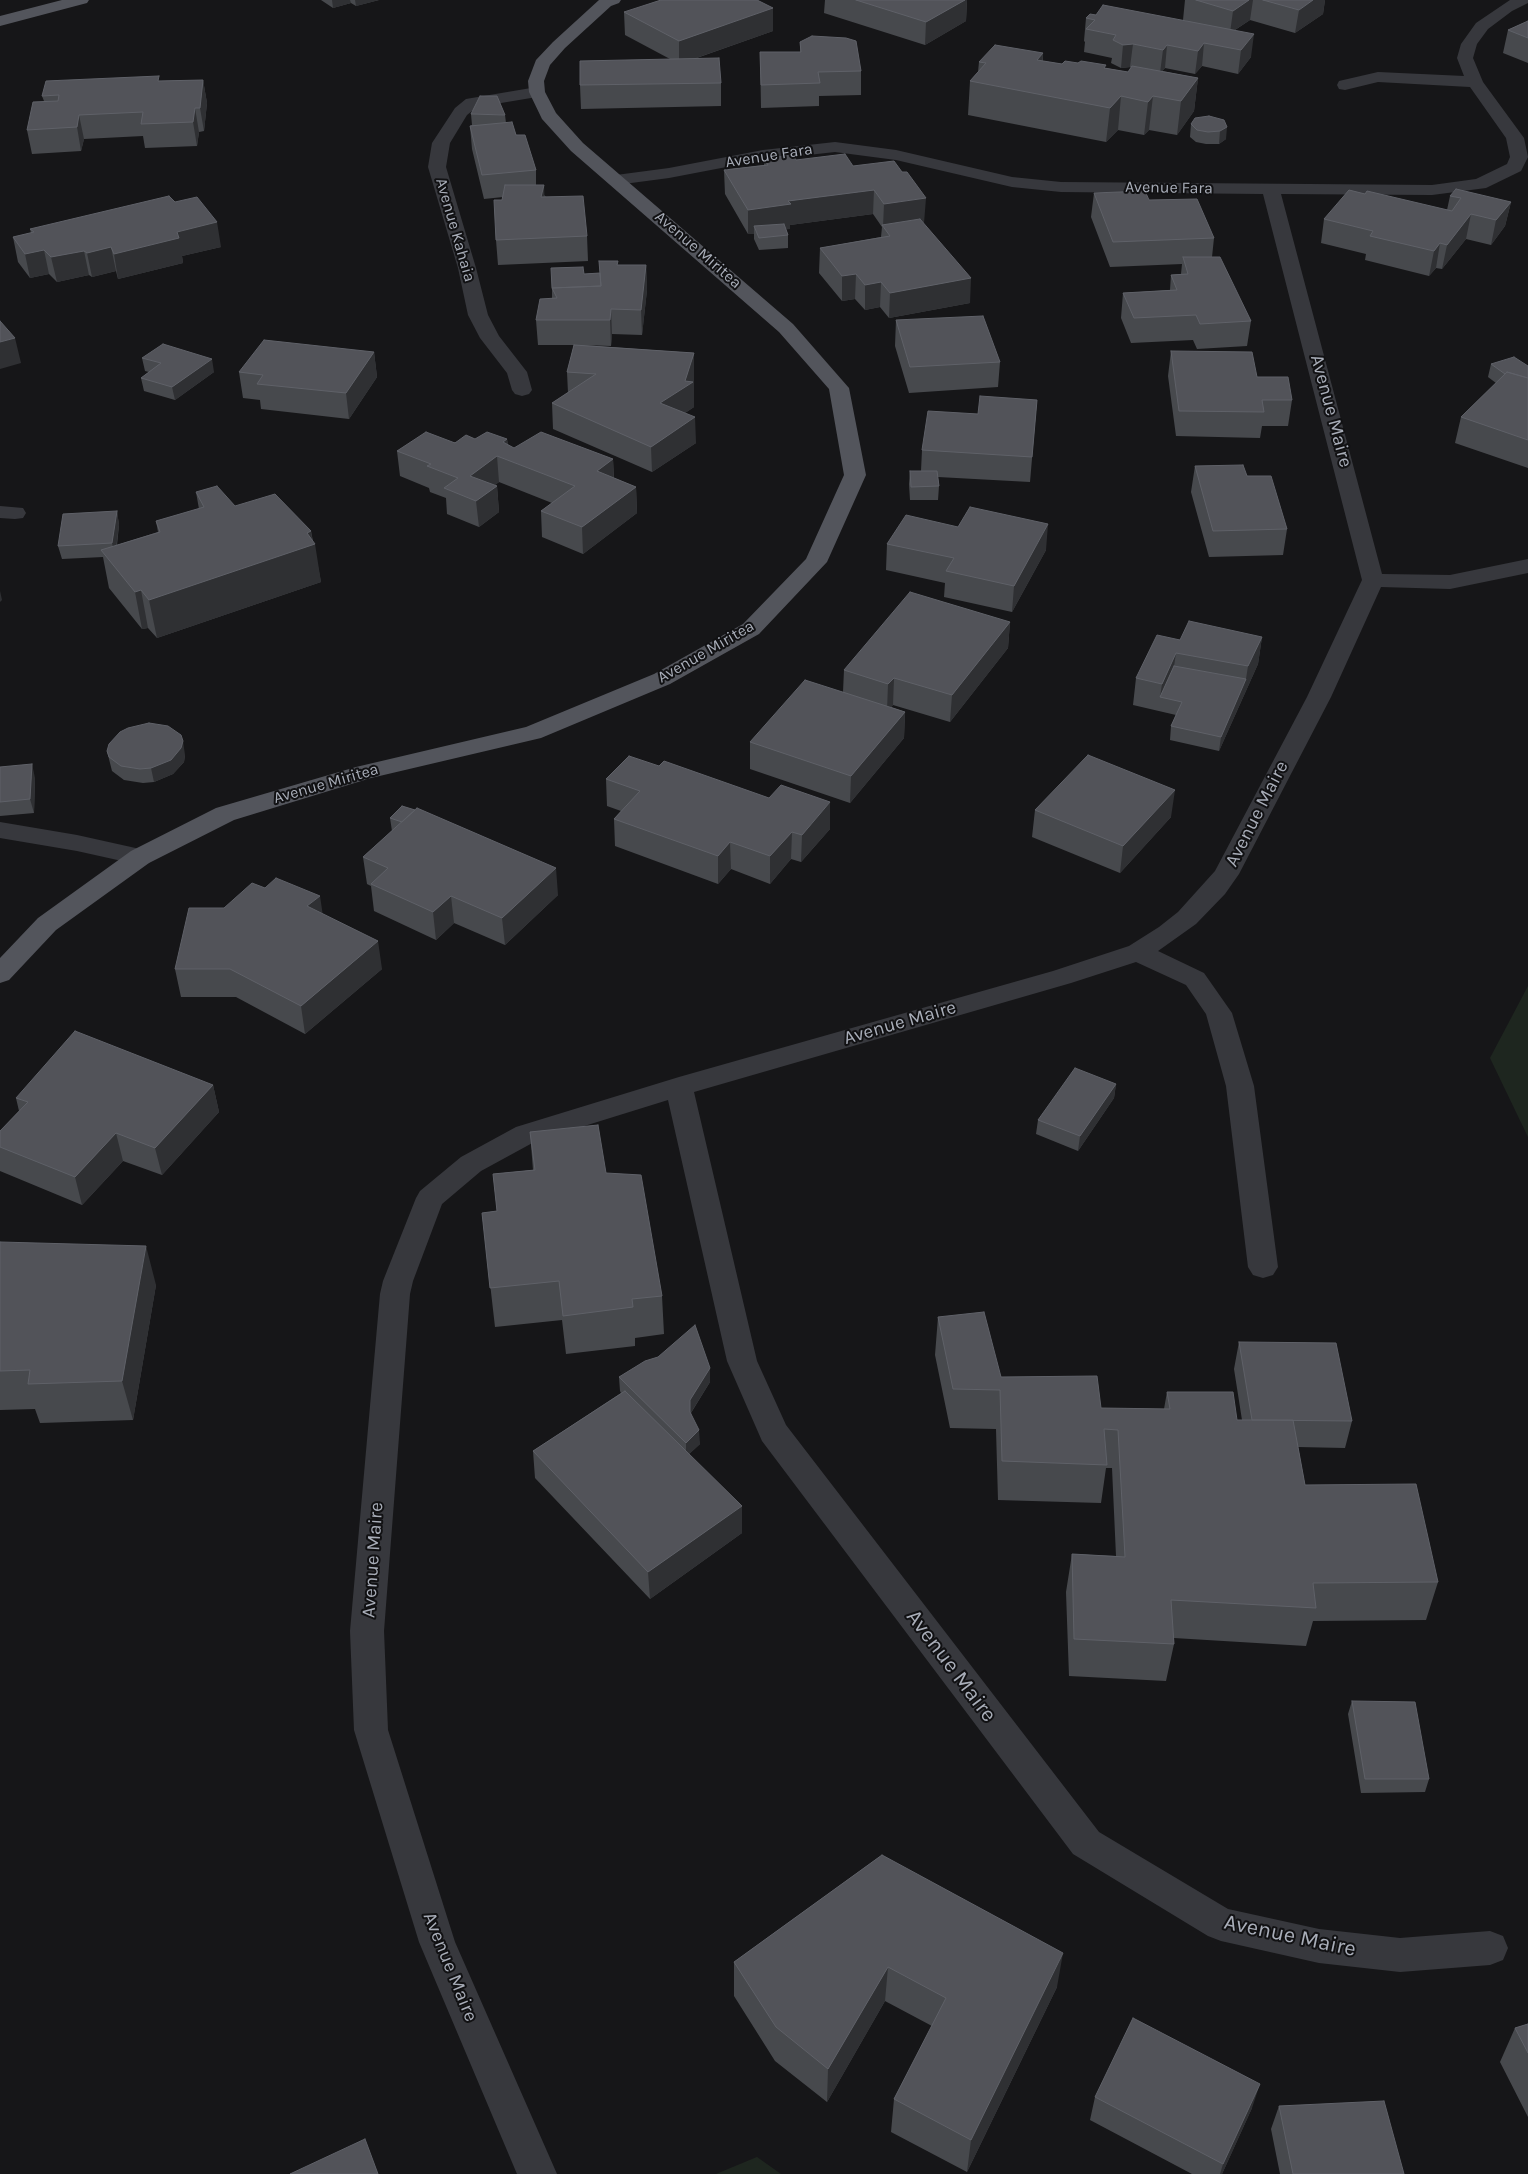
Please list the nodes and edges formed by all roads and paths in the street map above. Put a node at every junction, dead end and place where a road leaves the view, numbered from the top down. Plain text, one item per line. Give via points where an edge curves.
1 (81, 0) edge
2 (613, 0) edge
3 (1522, 0) edge
4 (0, 21) edge
5 (1342, 77) dead end
6 (1475, 82) junction
7 (537, 92) junction
8 (1522, 171) edge
9 (616, 180) junction
10 (1271, 189) junction
11 (522, 390) dead end
12 (1528, 566) edge
13 (1373, 580) junction
14 (0, 830) edge
15 (140, 857) junction
16 (1138, 952) junction
17 (0, 974) edge
18 (679, 1087) junction
19 (1263, 1267) dead end
20 (1490, 1948) dead end
21 (537, 2174) edge

1 - 4 main road
2 - 7 main road via 605,3 542,64 536,81
3 - 6 street, Avenue Fara via 1482,26 1469,44 1465,58
5 - 6 street
6 - 8 street, Avenue Fara via 1515,138
7 - 9 main road, Avenue Miritea via 548,115
7 - 11 street, Avenue Kahaia via 472,103 466,107 441,143 437,167 478,315 490,338 517,372
8 - 10 street, Avenue Fara via 1480,184 1432,190
9 - 10 street, Avenue Fara via 763,155 835,147 896,155 1012,182 1061,186
9 - 15 main road, Avenue Miritea via 786,328 839,388 855,475 816,562 752,629 662,679 533,734 365,772 225,814
10 - 13 street, Avenue Maire
12 - 13 street via 1450,582
13 - 16 street, Avenue Maire via 1319,697 1226,874 1187,918
14 - 15 street
15 - 17 main road, Avenue Miritea via 47,924
16 - 18 street, Avenue Maire via 1062,977
16 - 19 street via 1195,980 1219,1013 1240,1086
18 - 20 street, Avenue Maire via 742,1361 773,1432 1086,1843 1221,1924 1319,1946 1400,1955
18 - 21 street, Avenue Maire via 526,1134 471,1164 430,1198 395,1294 367,1631 371,1730 437,1942

